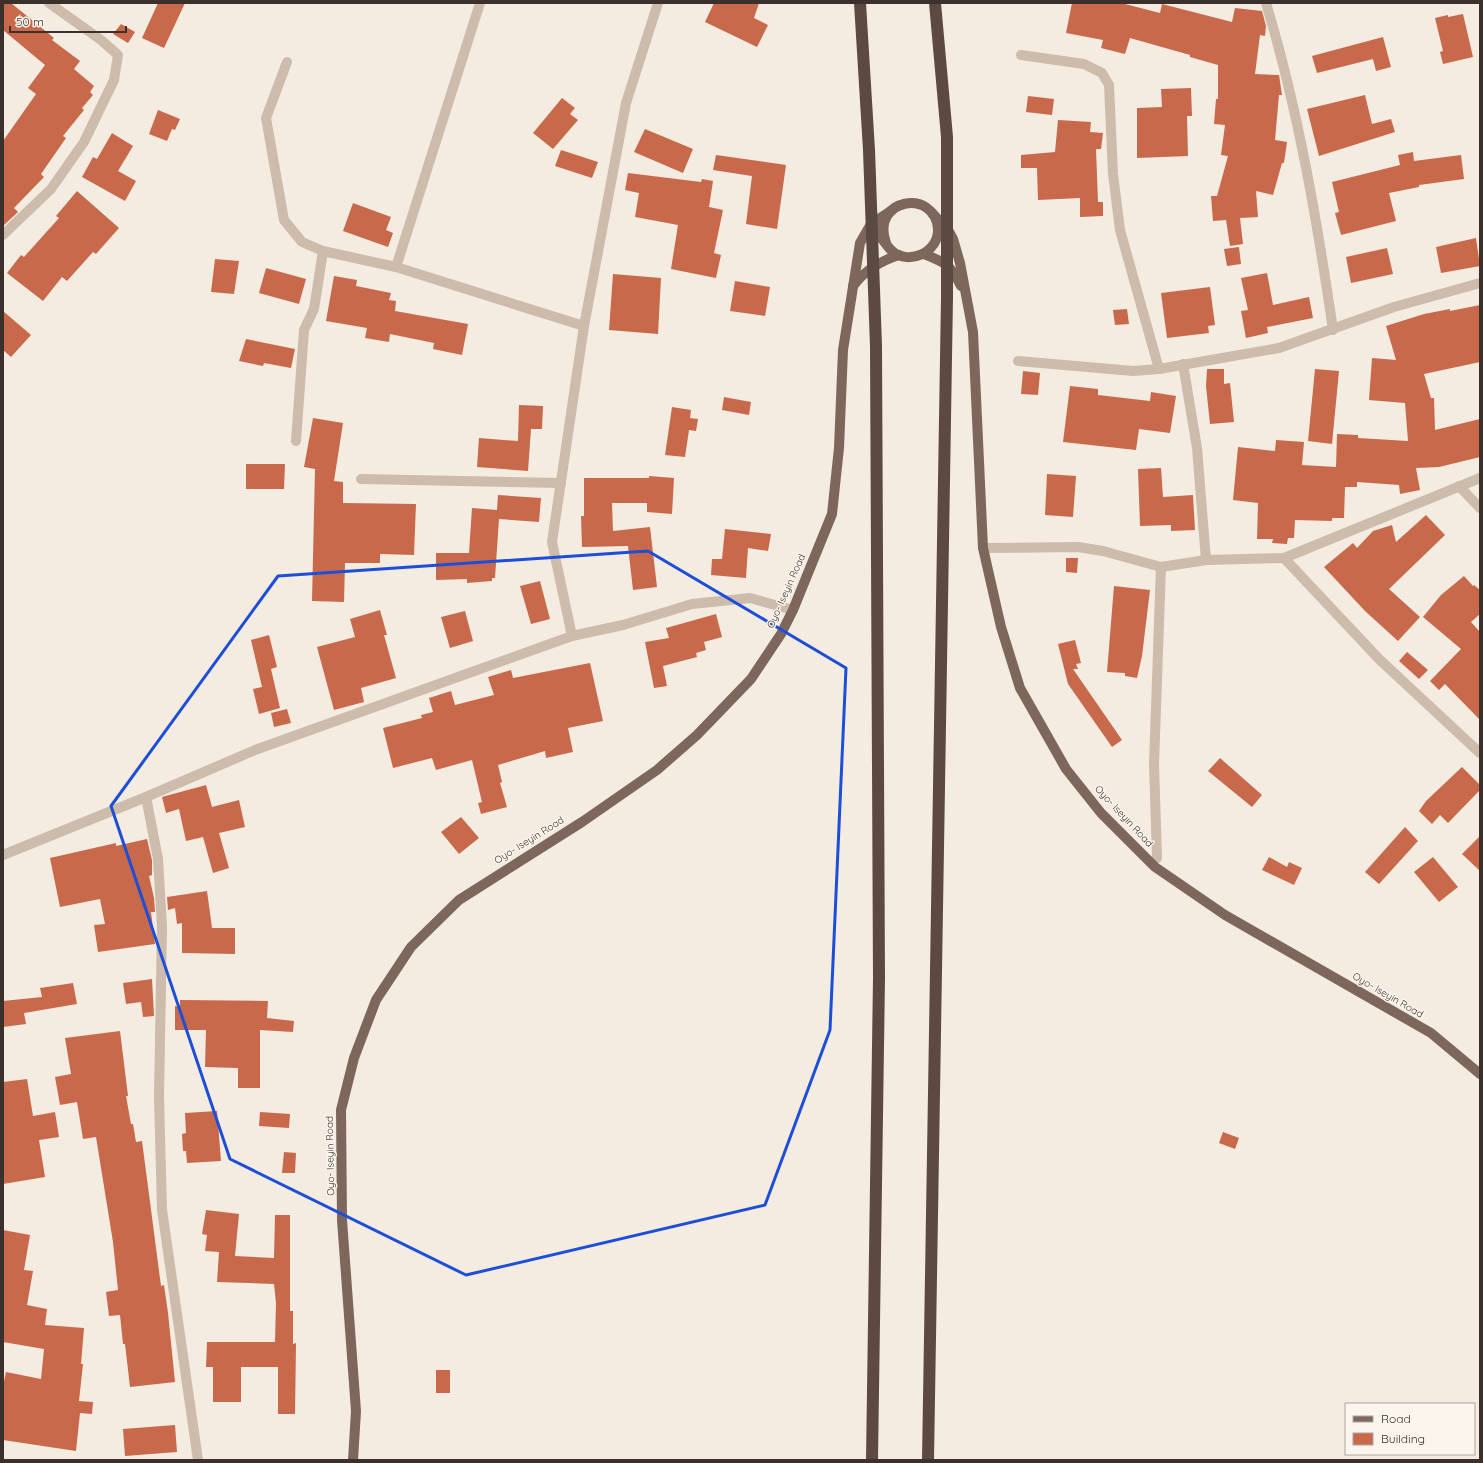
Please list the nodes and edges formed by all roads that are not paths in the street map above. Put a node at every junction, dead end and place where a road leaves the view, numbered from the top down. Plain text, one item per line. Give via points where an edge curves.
1 (49, 3) edge
2 (480, 3) edge
3 (658, 3) edge
4 (860, 3) edge
5 (935, 3) edge
6 (1266, 3) edge
7 (1021, 55) dead end
8 (287, 62) dead end
9 (891, 211) junction
10 (932, 212) junction
11 (871, 224) junction
12 (948, 230) junction
13 (3, 235) edge
14 (936, 240) junction
15 (886, 243) junction
16 (323, 251) junction
17 (924, 254) junction
18 (899, 255) junction
19 (946, 263) junction
20 (396, 267) junction
21 (872, 268) junction
22 (1480, 283) edge
23 (852, 288) junction
24 (967, 297) junction
25 (584, 326) junction
26 (1333, 330) junction
27 (1018, 361) dead end
28 (1183, 364) junction
29 (1159, 369) junction
30 (296, 440) dead end
31 (1480, 478) edge
32 (361, 479) dead end
33 (561, 483) junction
34 (1459, 486) junction
35 (1480, 508) edge
36 (983, 548) junction
37 (1284, 558) junction
38 (1206, 560) junction
39 (1161, 567) junction
40 (793, 610) junction
41 (572, 636) junction
42 (1480, 753) edge
43 (146, 797) junction
44 (3, 854) edge
45 (1157, 858) dead end
46 (1480, 1074) edge
47 (198, 1460) edge
48 (353, 1460) edge
49 (872, 1460) edge
50 (928, 1460) edge

1 - 13 street via 118,55 114,80 84,142 51,189
2 - 20 street
3 - 25 street via 626,103
4 - 11 highway
5 - 12 highway via 947,137
6 - 26 street via 1284,64 1321,246
7 - 29 street via 1084,64 1102,73 1109,85 1113,174 1120,230
8 - 16 street via 266,118 284,220 302,242
9 - 10 main road via 906,203 916,203
9 - 11 main road
9 - 15 main road via 883,226
10 - 12 main road
10 - 14 main road via 938,230
11 - 15 main road
11 - 21 highway
11 - 23 main road, Oyo- Iseyin Road via 860,243
12 - 14 main road
12 - 19 highway
12 - 24 main road, Oyo- Iseyin Road via 960,263
14 - 17 main road
15 - 18 main road
16 - 20 street
16 - 30 street via 314,309 304,330
17 - 18 main road via 916,257
17 - 19 main road
18 - 21 main road via 884,260
19 - 24 main road via 954,272
19 - 50 highway
20 - 25 street
21 - 23 main road via 860,276
21 - 49 highway via 876,346 879,978
22 - 26 street via 1394,307
23 - 40 main road, Oyo- Iseyin Road via 843,350 839,448 832,514
24 - 36 main road, Oyo- Iseyin Road via 973,332
25 - 33 street
26 - 28 street via 1279,348
27 - 29 street via 1133,371
28 - 29 street
28 - 38 street via 1197,448
31 - 34 street
32 - 33 street
33 - 41 street via 552,542
34 - 35 street
34 - 37 street
36 - 39 street via 1078,547
36 - 46 main road, Oyo- Iseyin Road via 1001,627 1020,688 1066,769 1101,813 1155,867 1168,876 1225,915 1431,1033
37 - 38 street
37 - 42 street via 1379,659
38 - 39 street
39 - 45 street via 1154,764
40 - 41 street via 750,598 692,604 624,625
40 - 48 main road, Oyo- Iseyin Road via 781,634 751,679 698,735 651,774 582,822 459,900 410,946 376,1000 354,1058 341,1110 342,1220 356,1411
41 - 43 street via 255,750
43 - 44 street
43 - 47 street via 158,859 162,926 159,1097 162,1210

